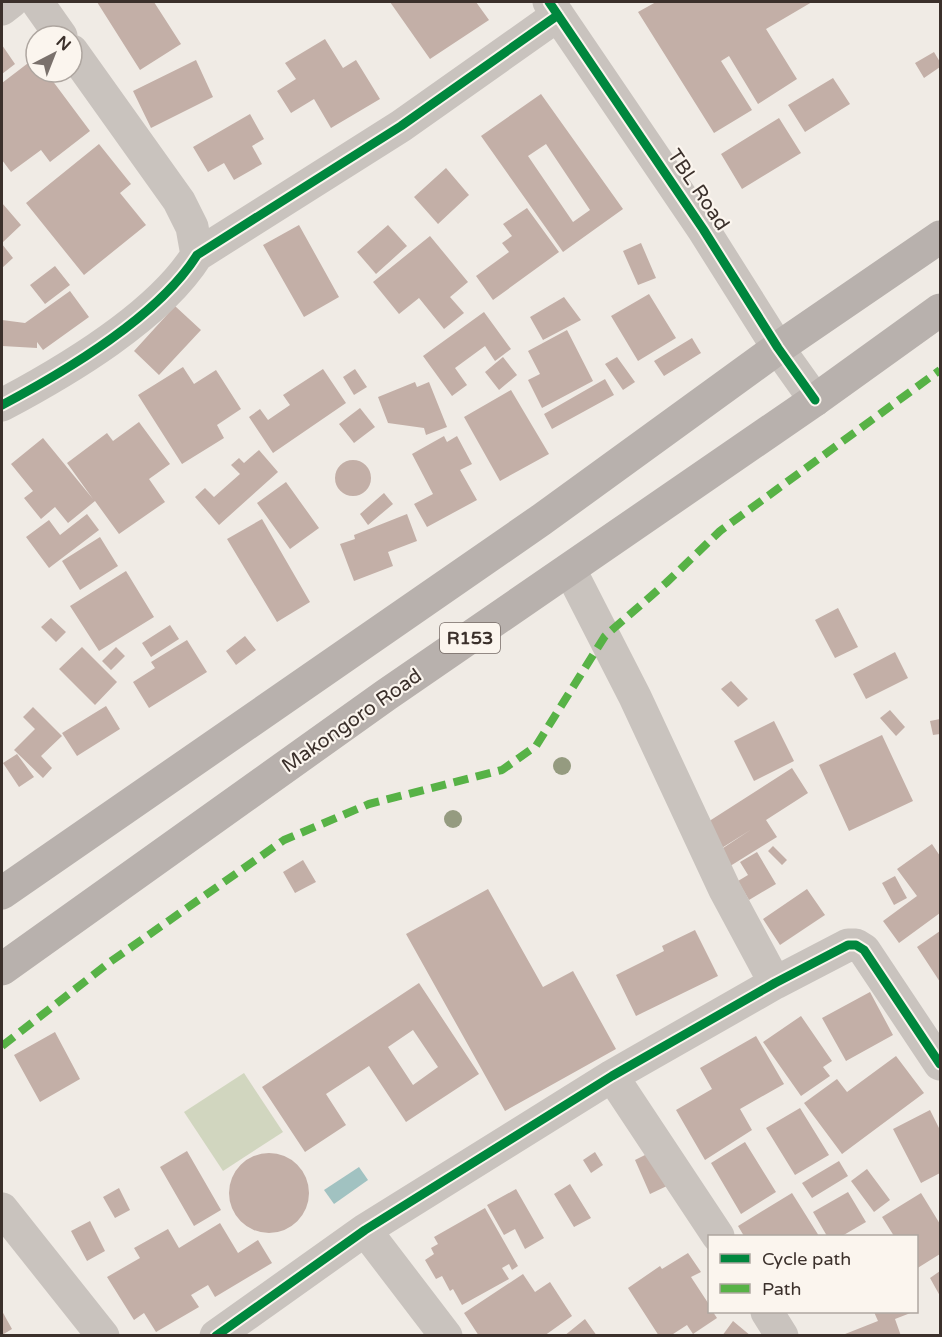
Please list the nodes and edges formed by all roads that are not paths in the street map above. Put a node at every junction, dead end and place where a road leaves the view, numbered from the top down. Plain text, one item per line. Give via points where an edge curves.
1 (11, 2) edge
2 (37, 2) edge
3 (554, 8) edge
4 (2, 9) edge
5 (53, 24) edge
6 (84, 68) edge
7 (940, 237) edge
8 (197, 255) junction
9 (940, 310) edge
10 (778, 348) junction
11 (815, 400) junction
12 (2, 405) edge
13 (570, 570) junction
14 (2, 893) edge
15 (2, 969) edge
16 (775, 983) junction
17 (940, 1064) edge
18 (612, 1076) junction
19 (2, 1209) edge
20 (365, 1230) junction
21 (717, 1235) edge
22 (768, 1313) edge
23 (103, 1335) edge
24 (216, 1335) edge
25 (446, 1335) edge
26 (782, 1335) edge

1 - 4 street
2 - 5 street
3 - 8 street via 401,126
3 - 10 street, TBL Road
6 - 8 street via 179,201 192,227
7 - 10 main road, R153
8 - 12 street via 187,271 145,312 83,357
9 - 11 main road, Makongoro Road / R153
10 - 11 street, TBL Road
10 - 14 main road, R153 via 541,520
11 - 13 main road, Makongoro Road / R153
13 - 15 main road, Makongoro Road / R153
13 - 16 street via 635,697 725,890
16 - 17 street via 848,945 860,946
16 - 18 street
18 - 20 street
18 - 21 street
19 - 23 street
20 - 24 street
20 - 25 street
22 - 26 street

